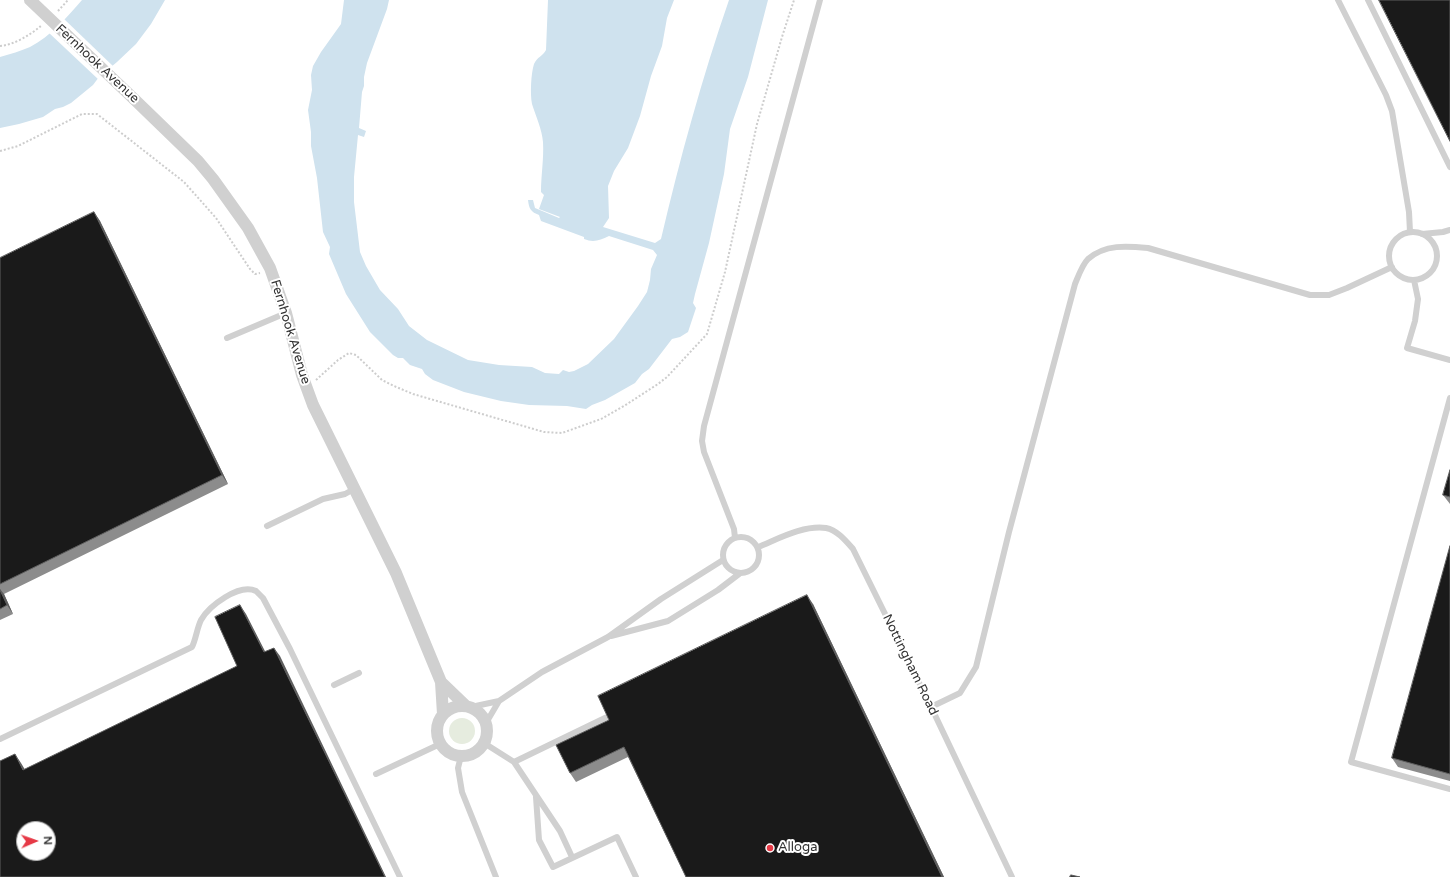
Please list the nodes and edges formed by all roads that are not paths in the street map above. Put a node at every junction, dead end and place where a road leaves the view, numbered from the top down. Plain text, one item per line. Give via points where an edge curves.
1 (30, 0) edge
2 (820, 0) edge
3 (1338, 0) edge
4 (1368, 0) edge
5 (1450, 167) edge
6 (1450, 230) edge
7 (1410, 232) junction
8 (1422, 234) junction
9 (1392, 267) junction
10 (1414, 280) junction
11 (286, 313) junction
12 (227, 338) dead end
13 (1450, 360) edge
14 (1450, 398) edge
15 (354, 489) junction
16 (267, 526) dead end
17 (736, 538) junction
18 (758, 547) junction
19 (723, 560) junction
20 (739, 574) junction
21 (608, 637) junction
22 (359, 673) dead end
23 (441, 682) junction
24 (334, 685) dead end
25 (499, 701) junction
26 (468, 707) junction
27 (931, 707) junction
28 (443, 714) junction
29 (606, 717) edge
30 (486, 723) junction
31 (0, 739) edge
32 (484, 743) junction
33 (440, 744) junction
34 (461, 756) junction
35 (514, 762) junction
36 (376, 774) dead end
37 (1450, 789) edge
38 (536, 797) junction
39 (572, 857) junction
40 (400, 877) edge
41 (496, 877) edge
42 (636, 877) edge
43 (1012, 877) edge

1 - 11 street, Fernhook Avenue, bridge via 198,161 213,179 248,228 270,268
2 - 17 lane via 704,426 704,452
3 - 7 lane via 1392,111
4 - 5 lane
6 - 8 lane
7 - 8 lane
7 - 9 lane via 1400,236 1392,245 1389,256
8 - 10 lane via 1432,241 1437,258 1428,274
9 - 10 lane via 1400,276
9 - 27 lane via 1329,295 1310,295 1148,248 1125,246 1105,249 1087,260 1074,284 976,667 960,693
10 - 13 lane via 1418,299 1407,348
11 - 12 lane
11 - 15 street, Fernhook Avenue via 313,406
14 - 37 lane via 1351,762
15 - 16 lane via 323,499
15 - 23 street, Fernhook Avenue via 396,573
17 - 18 lane via 749,538
17 - 19 lane via 725,546
18 - 20 lane via 760,553 756,566 752,571
18 - 27 lane, Nottingham Road via 808,529 827,528 840,536 852,549
19 - 20 lane via 732,572
19 - 21 lane via 661,599
20 - 21 lane via 668,621
21 - 25 lane via 542,672
22 - 24 lane
23 - 26 street, Fernhook Avenue
23 - 28 street, Fernhook Avenue
25 - 26 lane
25 - 30 lane
26 - 28 street via 457,706
26 - 30 street via 477,711
27 - 43 lane, Nottingham Road
28 - 33 street via 437,728
29 - 35 lane
30 - 32 street
31 - 40 lane via 192,647 201,621 212,606 230,594 256,591 266,602 290,649
32 - 34 street via 477,751
32 - 35 lane
33 - 34 street via 452,754
33 - 36 lane
34 - 41 lane via 458,768 462,792
35 - 38 lane
38 - 39 lane via 560,831
38 - 39 lane via 539,840 553,867
39 - 42 lane via 616,837

